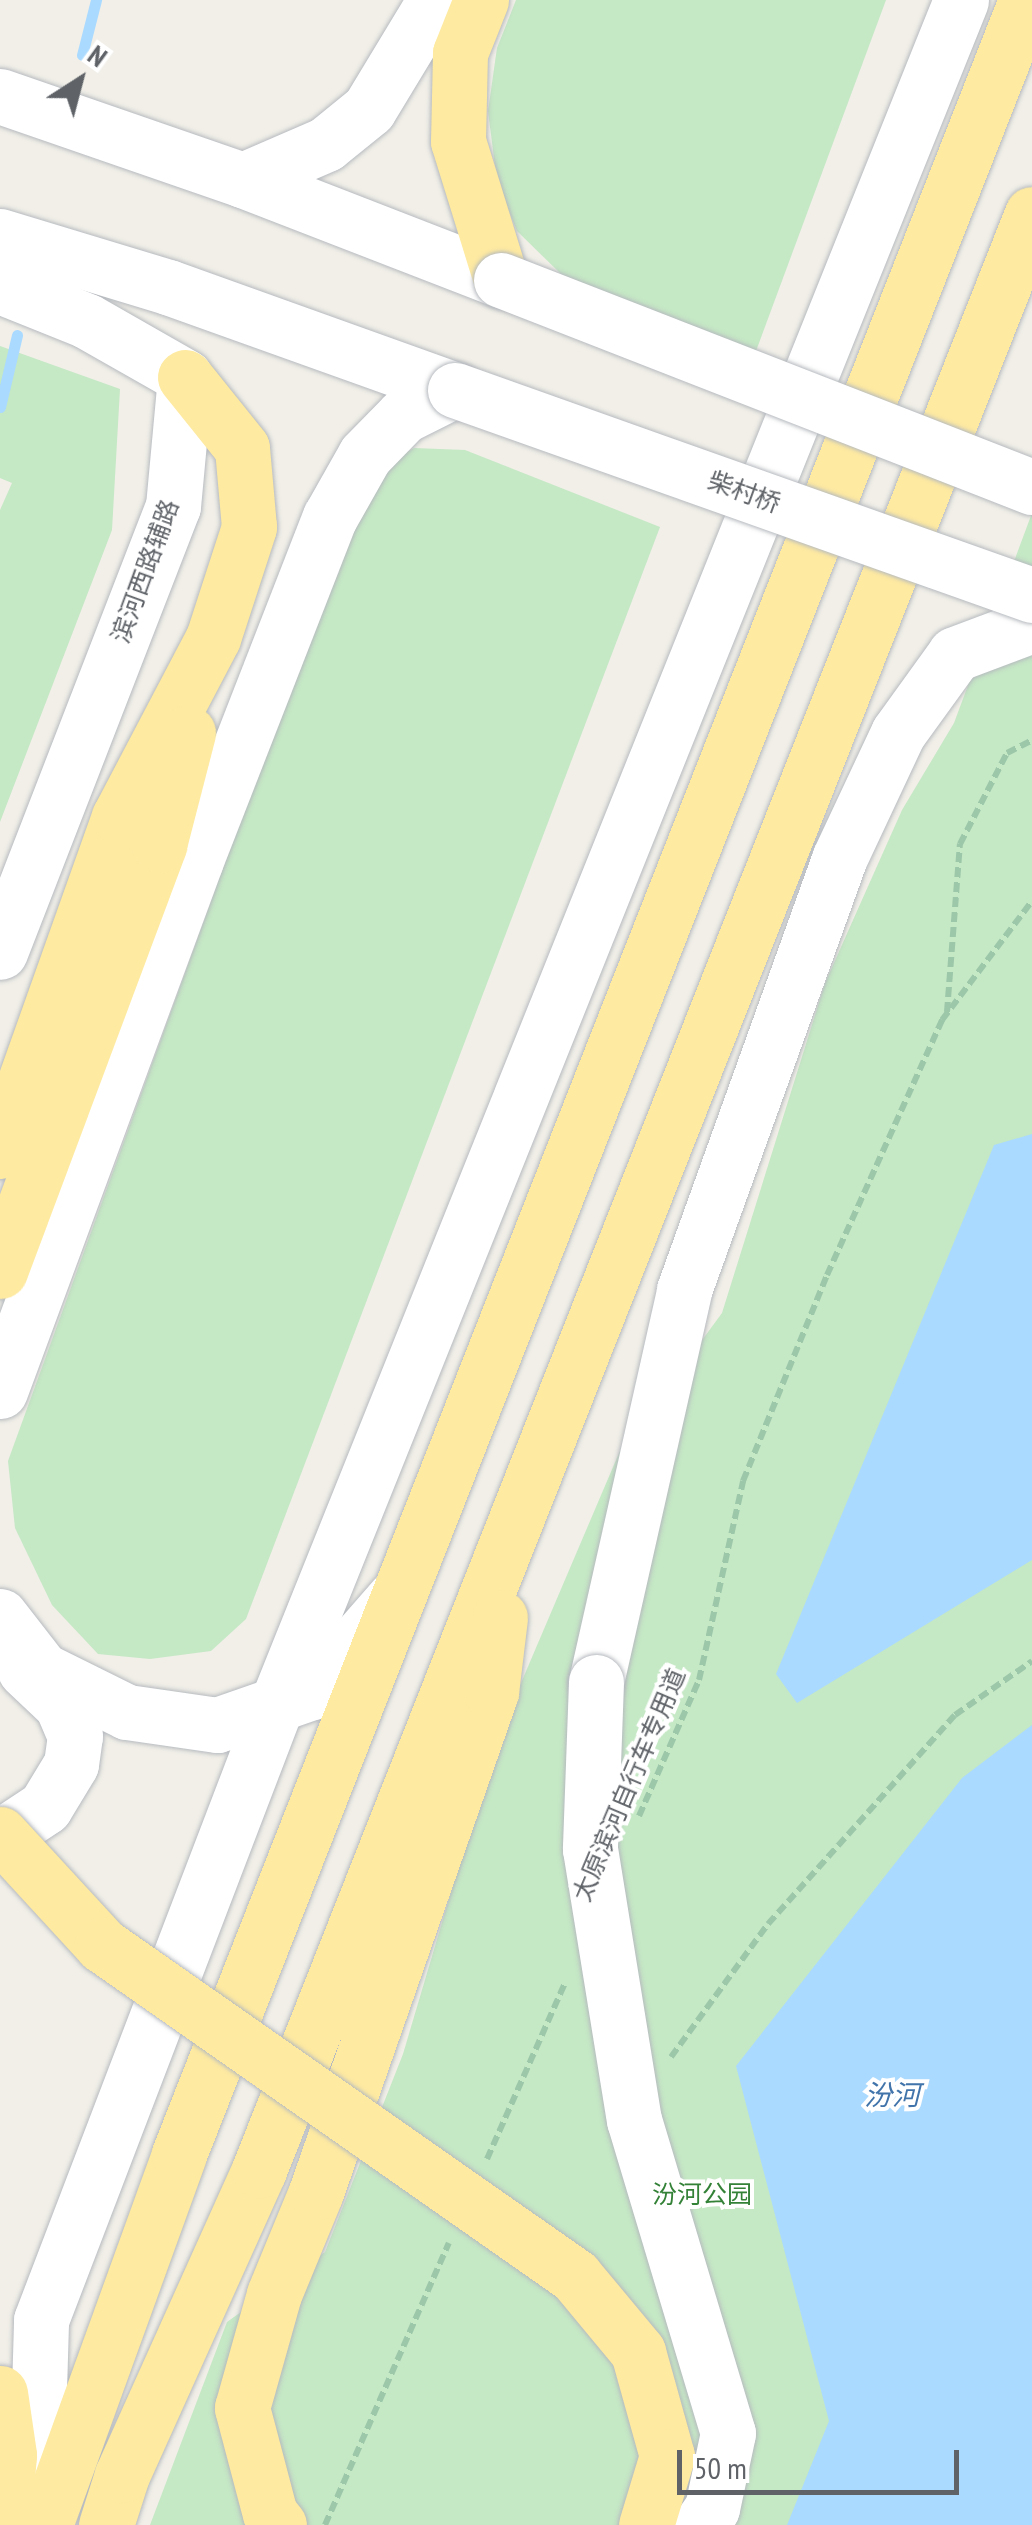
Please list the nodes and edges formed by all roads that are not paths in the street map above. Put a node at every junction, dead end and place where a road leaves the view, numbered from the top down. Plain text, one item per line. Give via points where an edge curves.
1 (394, 0) edge
2 (435, 0) edge
3 (482, 0) edge
4 (962, 0) edge
5 (1026, 0) edge
6 (0, 96) edge
7 (243, 180) junction
8 (1032, 214) edge
9 (0, 236) edge
10 (501, 280) junction
11 (0, 286) edge
12 (185, 377) junction
13 (455, 390) junction
14 (1032, 487) edge
15 (1032, 595) edge
16 (1032, 625) edge
17 (212, 638) junction
18 (0, 952) edge
19 (0, 1151) edge
20 (0, 1271) edge
21 (0, 1390) edge
22 (508, 1548) junction
23 (400, 1591) junction
24 (0, 1618) edge
25 (276, 1706) junction
26 (0, 1835) edge
27 (0, 2393) edge
28 (274, 2519) edge
29 (4, 2525) edge
30 (35, 2525) edge
31 (45, 2525) edge
32 (106, 2525) edge
33 (646, 2525) edge
34 (700, 2525) edge

1 - 7 main road via 374,46 331,112
2 - 7 main road via 369,108 326,144
3 - 10 highway via 460,53 458,141
4 - 25 main road
5 - 23 highway
6 - 7 main road
7 - 10 main road
8 - 22 highway
9 - 13 main road, 柴村桥 via 168,287
10 - 14 main road, bridge
11 - 12 main road via 87,321
12 - 17 highway via 242,448 248,527
12 - 18 main road, 滨河西路辅路 via 174,506
13 - 15 main road, 柴村桥, bridge
13 - 21 main road via 403,416 365,455 330,517
16 - 34 main road, bridge via 955,654 898,732 839,859 684,1290 596,1682 590,1849 634,2120 728,2433 712,2508
17 - 19 highway via 119,817
17 - 20 highway via 159,845
22 - 28 highway via 492,1692 274,2294 242,2408
22 - 32 highway via 258,2170
23 - 25 main road via 312,1692
23 - 31 highway via 179,2154
24 - 25 main road via 42,1670 127,1712 217,1725
24 - 26 main road via 10,1656 62,1704 74,1736 72,1764 45,1807
25 - 30 main road via 42,2320
26 - 33 highway, bridge via 102,1945 575,2276 638,2352 648,2386 667,2456
27 - 29 highway via 9,2455

